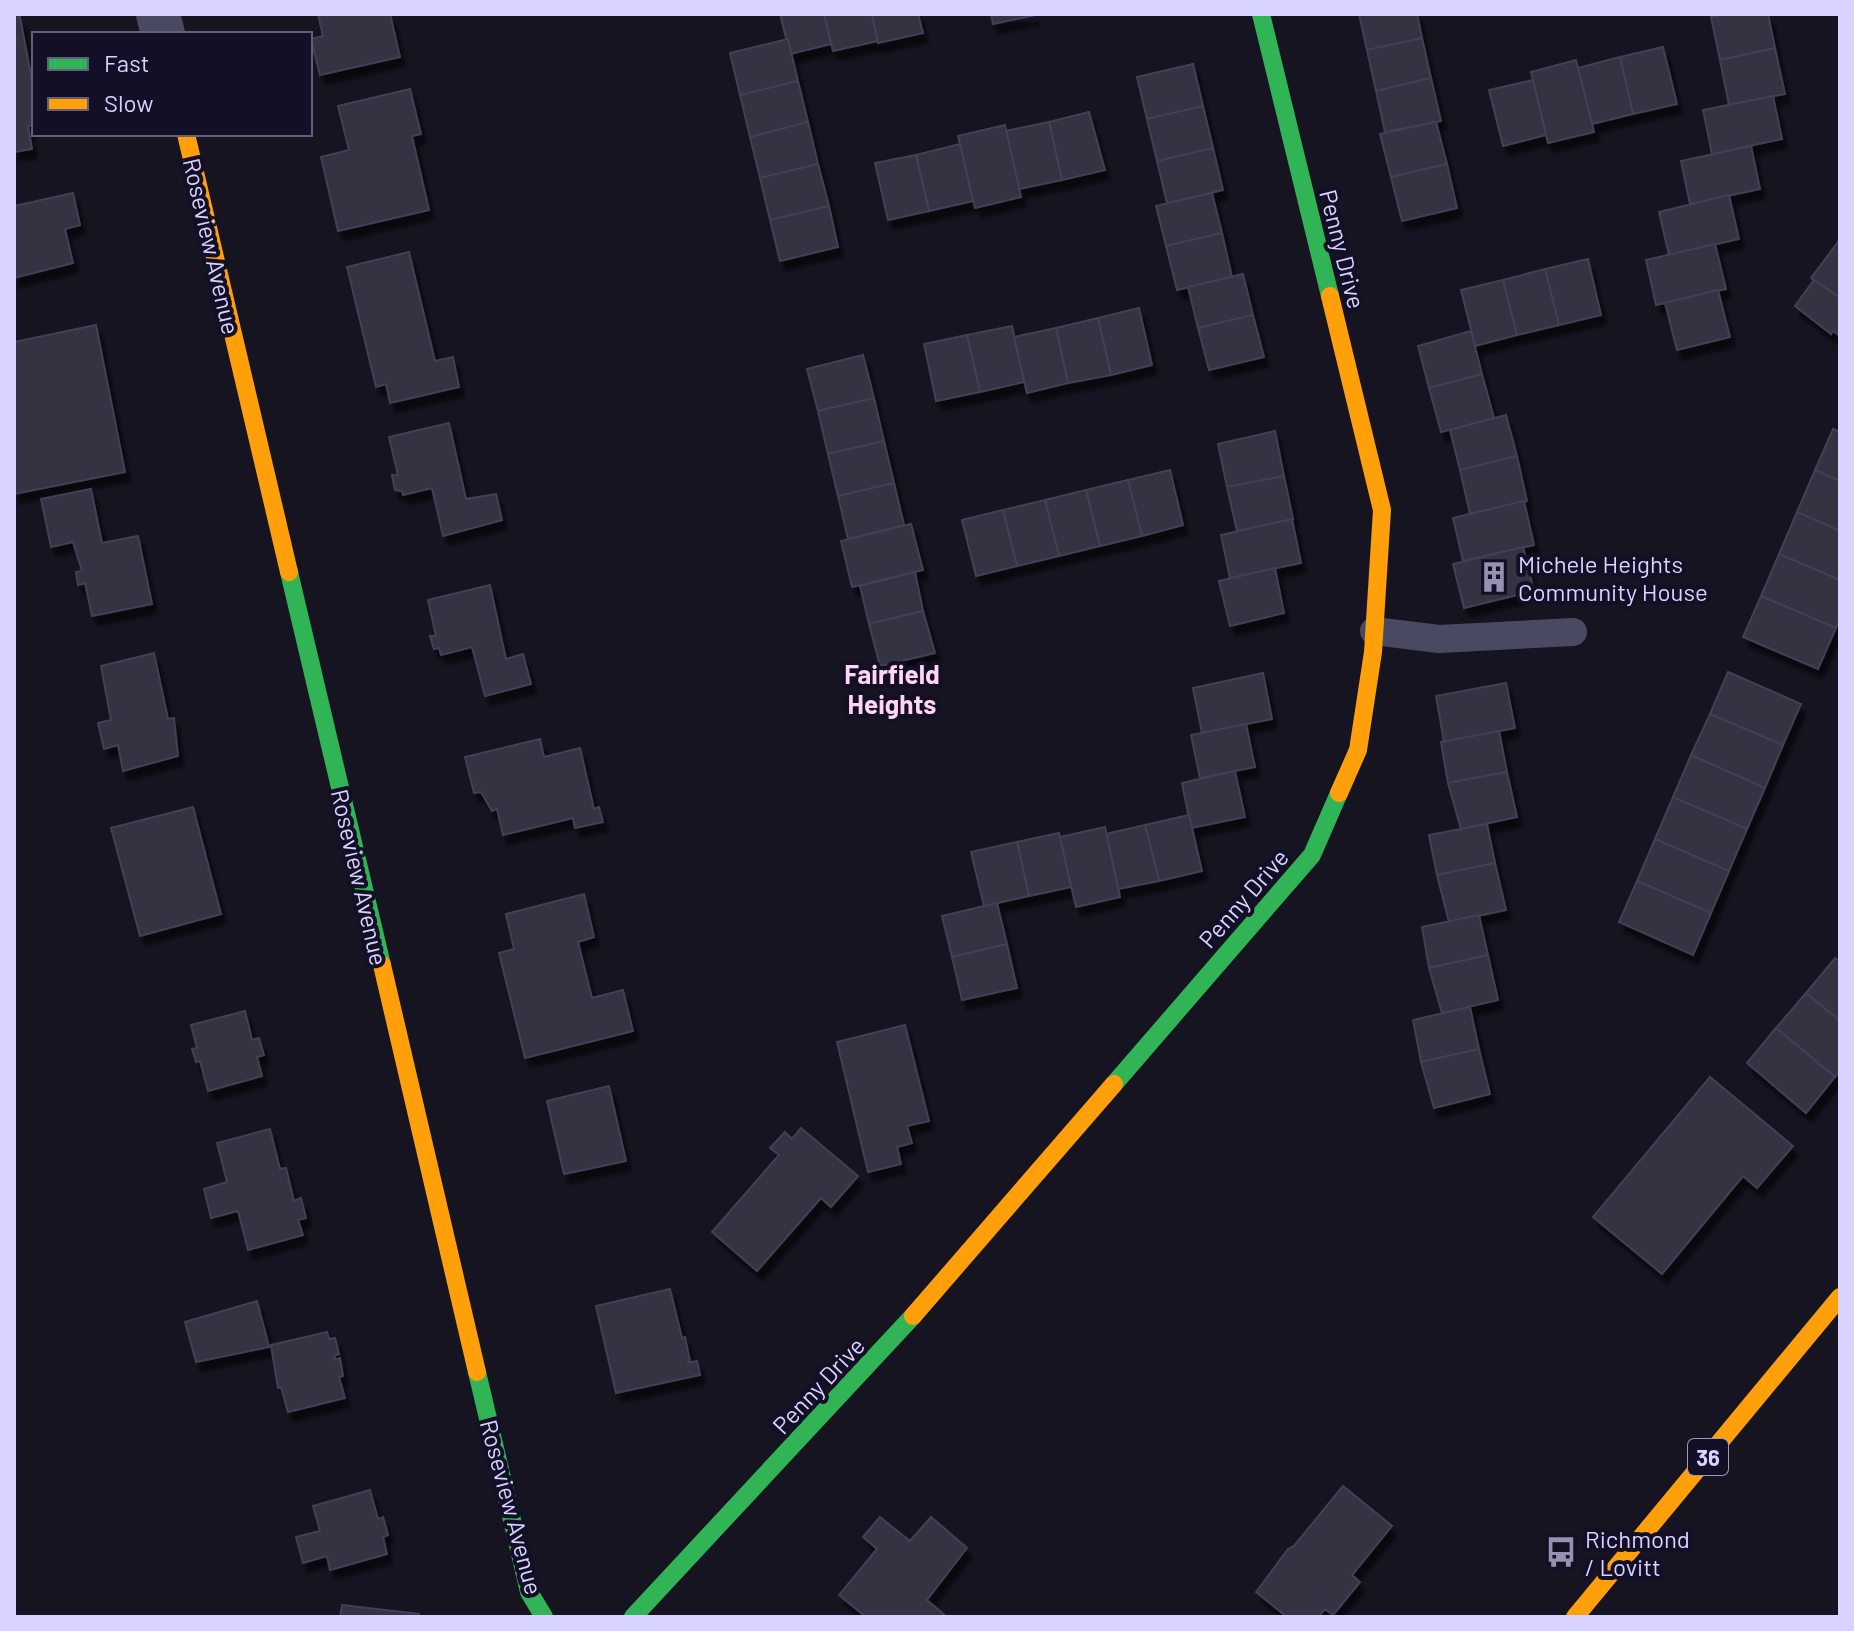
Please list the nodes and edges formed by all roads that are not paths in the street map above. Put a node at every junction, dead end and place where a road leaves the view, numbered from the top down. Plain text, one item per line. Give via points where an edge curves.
1 (1261, 14) edge
2 (186, 136) edge
3 (1374, 631) junction
4 (1573, 632) dead end
5 (1840, 1297) edge
6 (544, 1617) edge
7 (633, 1617) edge
8 (1575, 1617) edge

1 - 3 street, Penny Drive via 1382,510
2 - 6 street, Roseview Avenue via 529,1592
3 - 4 lane via 1439,639
3 - 7 street, Penny Drive via 1358,750 1312,855 883,1351
5 - 8 street, 36

